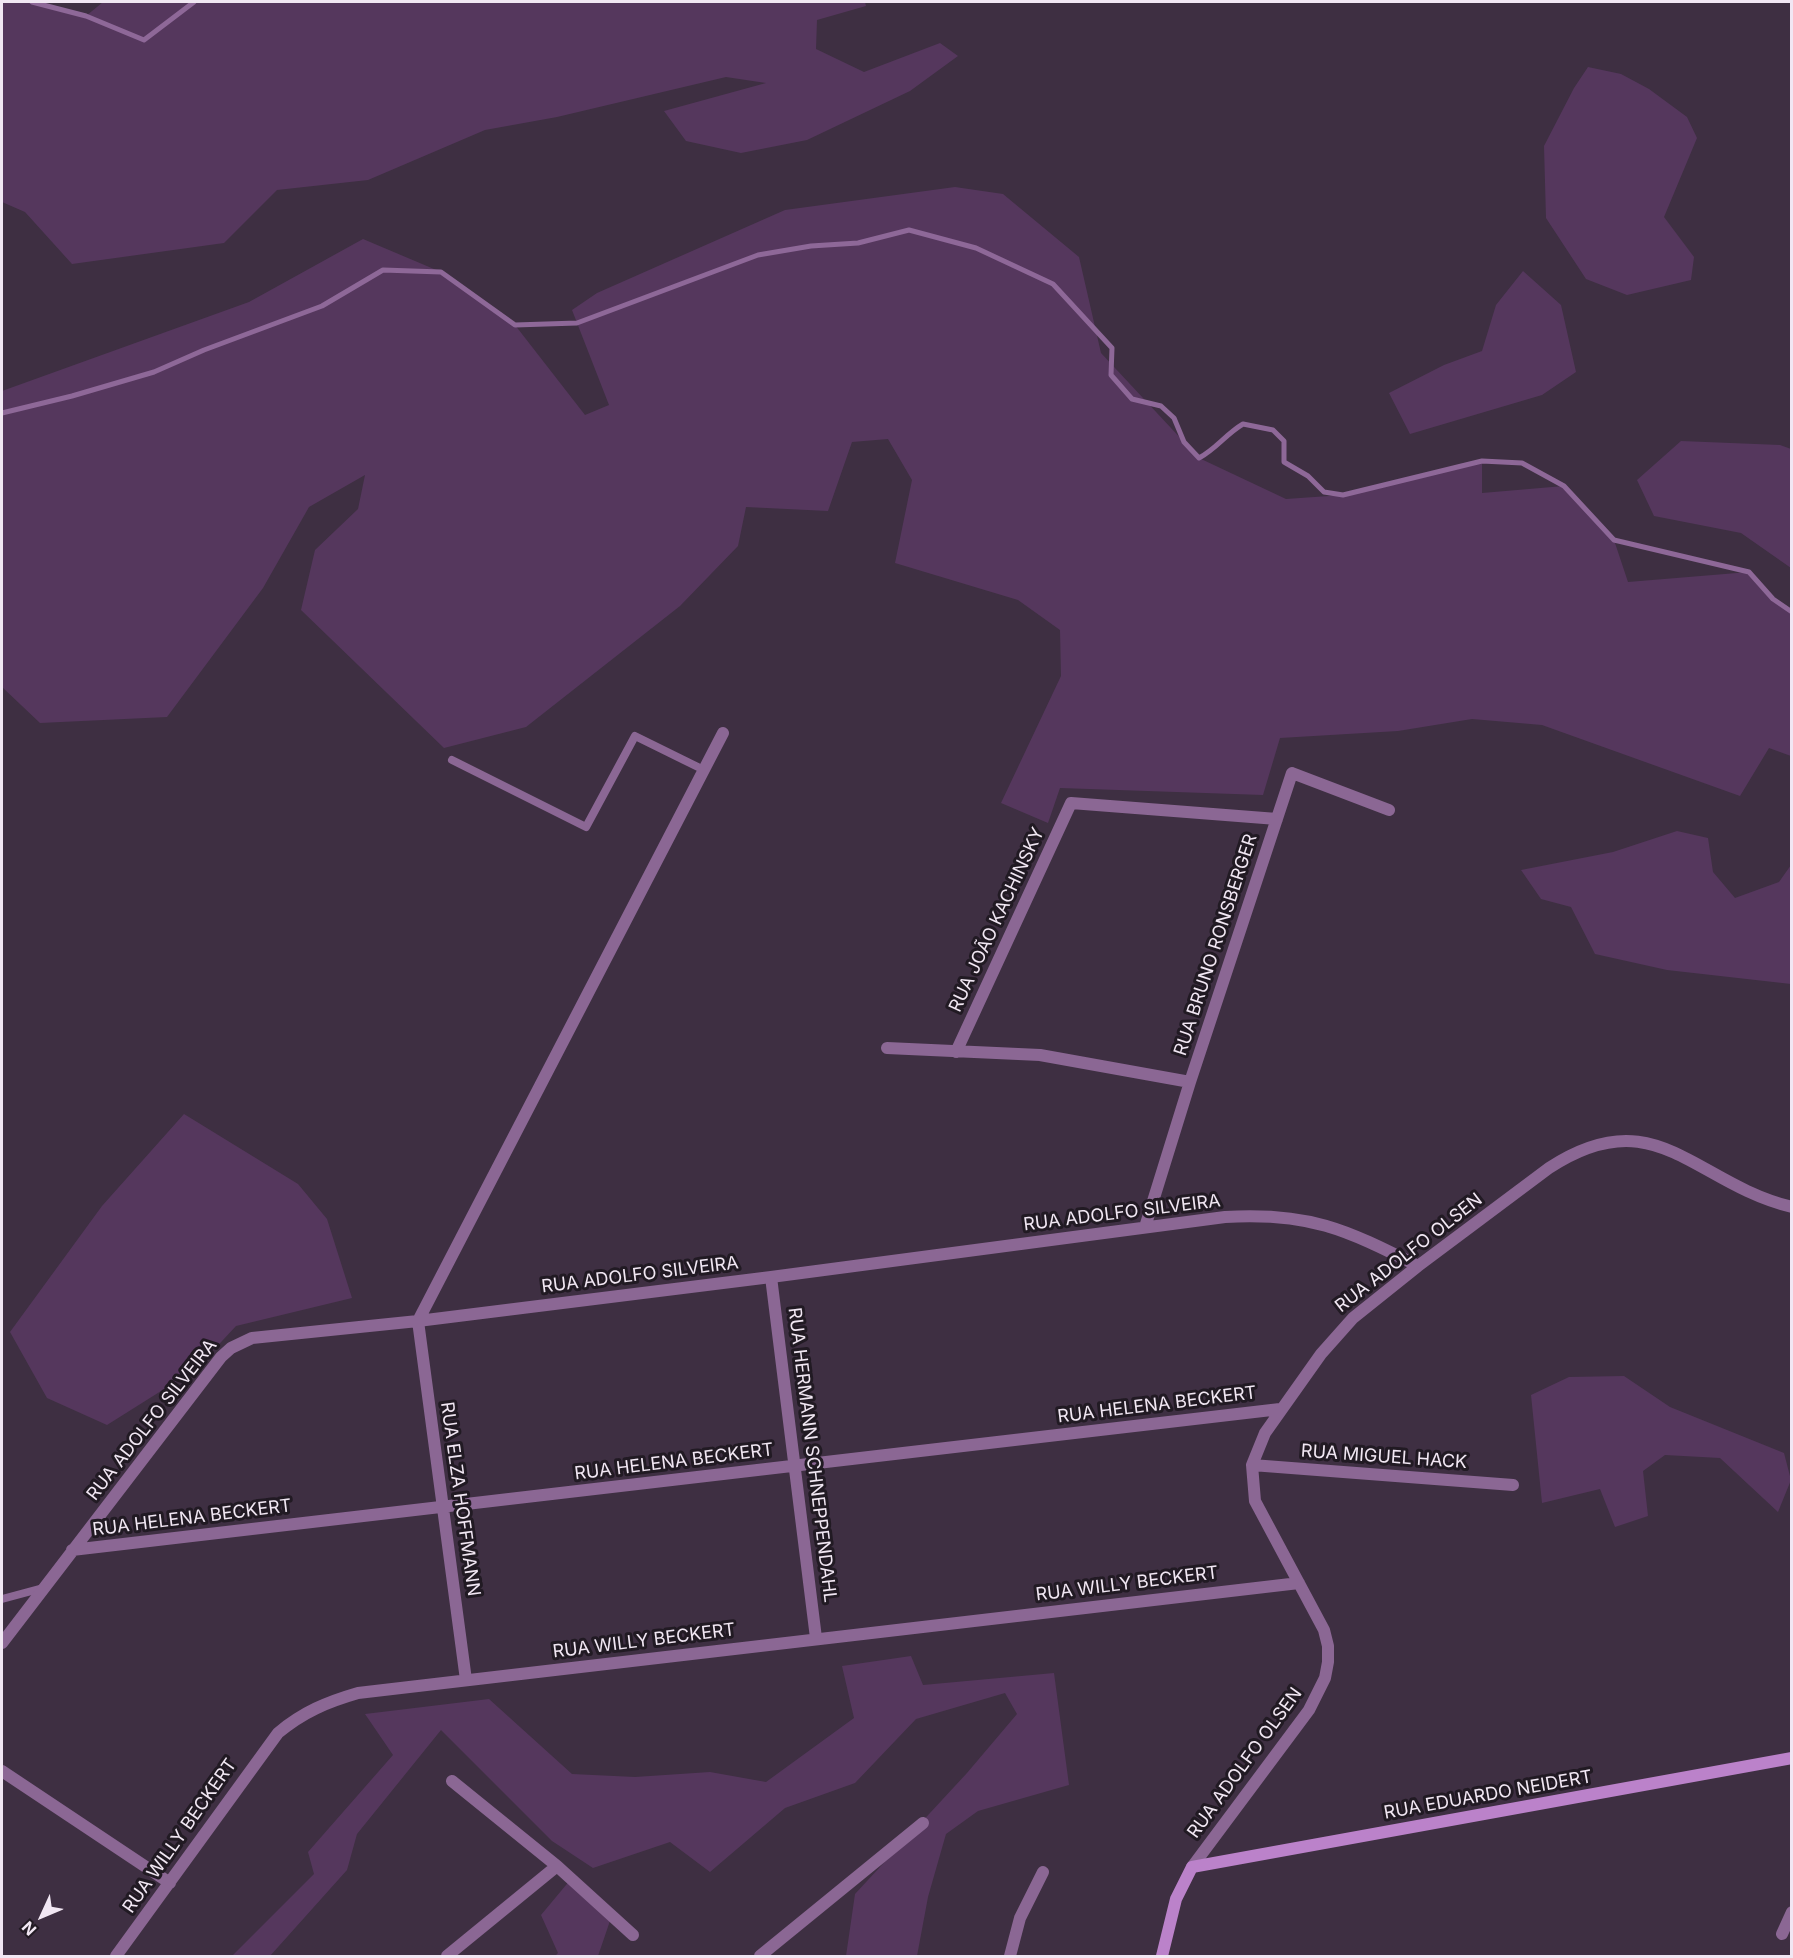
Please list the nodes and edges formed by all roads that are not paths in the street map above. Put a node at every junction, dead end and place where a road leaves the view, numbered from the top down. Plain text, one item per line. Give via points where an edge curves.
1 (723, 733) dead end
2 (452, 759) dead end
3 (704, 770) junction
4 (1389, 810) dead end
5 (1277, 819) junction
6 (887, 1048) dead end
7 (956, 1052) junction
8 (1190, 1082) junction
9 (1791, 1207) edge
10 (1145, 1227) junction
11 (1418, 1266) junction
12 (771, 1277) junction
13 (418, 1321) junction
14 (1280, 1409) junction
15 (795, 1466) junction
16 (1252, 1466) junction
17 (1513, 1485) dead end
18 (443, 1507) junction
19 (72, 1550) junction
20 (1299, 1583) junction
21 (44, 1588) junction
22 (2, 1599) edge
23 (816, 1638) junction
24 (2, 1642) edge
25 (466, 1680) junction
26 (1791, 1758) edge
27 (2, 1771) edge
28 (452, 1781) dead end
29 (923, 1824) dead end
30 (557, 1866) junction
31 (1192, 1867) junction
32 (1043, 1872) dead end
33 (170, 1883) junction
34 (1791, 1912) edge
35 (1782, 1934) dead end
36 (633, 1935) dead end
37 (116, 1956) edge
38 (447, 1956) edge
39 (760, 1956) edge
40 (1010, 1956) edge
41 (1162, 1956) edge

1 - 3 street
2 - 3 lane via 586,827 634,736
3 - 13 street
4 - 5 street, RUA BRUNO RONSBERGER via 1292,773
5 - 7 street, RUA JOÃO KACHINSKY via 1071,803
5 - 8 street, RUA BRUNO RONSBERGER
6 - 7 street
7 - 8 street via 1040,1055
8 - 10 street, RUA BRUNO RONSBERGER
9 - 11 street, RUA ADOLFO OLSEN via 1749,1192 1657,1144 1640,1140 1601,1142 1549,1168
10 - 11 street, RUA ADOLFO SILVEIRA via 1225,1217 1288,1216 1314,1220 1348,1233
10 - 12 street, RUA ADOLFO SILVEIRA
11 - 14 street, RUA ADOLFO OLSEN via 1335,1336
12 - 13 street, RUA ADOLFO SILVEIRA
12 - 15 street, RUA HERMANN SCHNEPPENDAHL
13 - 18 street, RUA ELZA HOFFMANN
13 - 19 street, RUA ADOLFO SILVEIRA via 252,1338 231,1348
14 - 15 street, RUA HELENA BECKERT
14 - 16 street, RUA ADOLFO OLSEN
15 - 18 street, RUA HELENA BECKERT
15 - 23 street, RUA HERMANN SCHNEPPENDAHL
16 - 17 street, RUA MIGUEL HACK
16 - 20 street, RUA ADOLFO OLSEN via 1256,1501
18 - 19 street, RUA HELENA BECKERT
18 - 25 street, RUA ELZA HOFFMANN
19 - 21 street, RUA ADOLFO SILVEIRA
20 - 23 street, RUA WILLY BECKERT
20 - 31 street, RUA ADOLFO OLSEN via 1326,1638 1325,1678 1310,1710
21 - 22 lane
21 - 24 street, RUA ADOLFO SILVEIRA
23 - 25 street, RUA WILLY BECKERT
25 - 33 street, RUA WILLY BECKERT via 358,1694 316,1707 295,1719 278,1733
26 - 31 main road, RUA EDUARDO NEIDERT
27 - 33 street
28 - 30 street
29 - 39 street
30 - 36 street
30 - 38 street
31 - 41 main road, RUA ADOLFO OLSEN via 1176,1899
32 - 40 street via 1020,1918
33 - 37 street, RUA WILLY BECKERT
34 - 35 street

